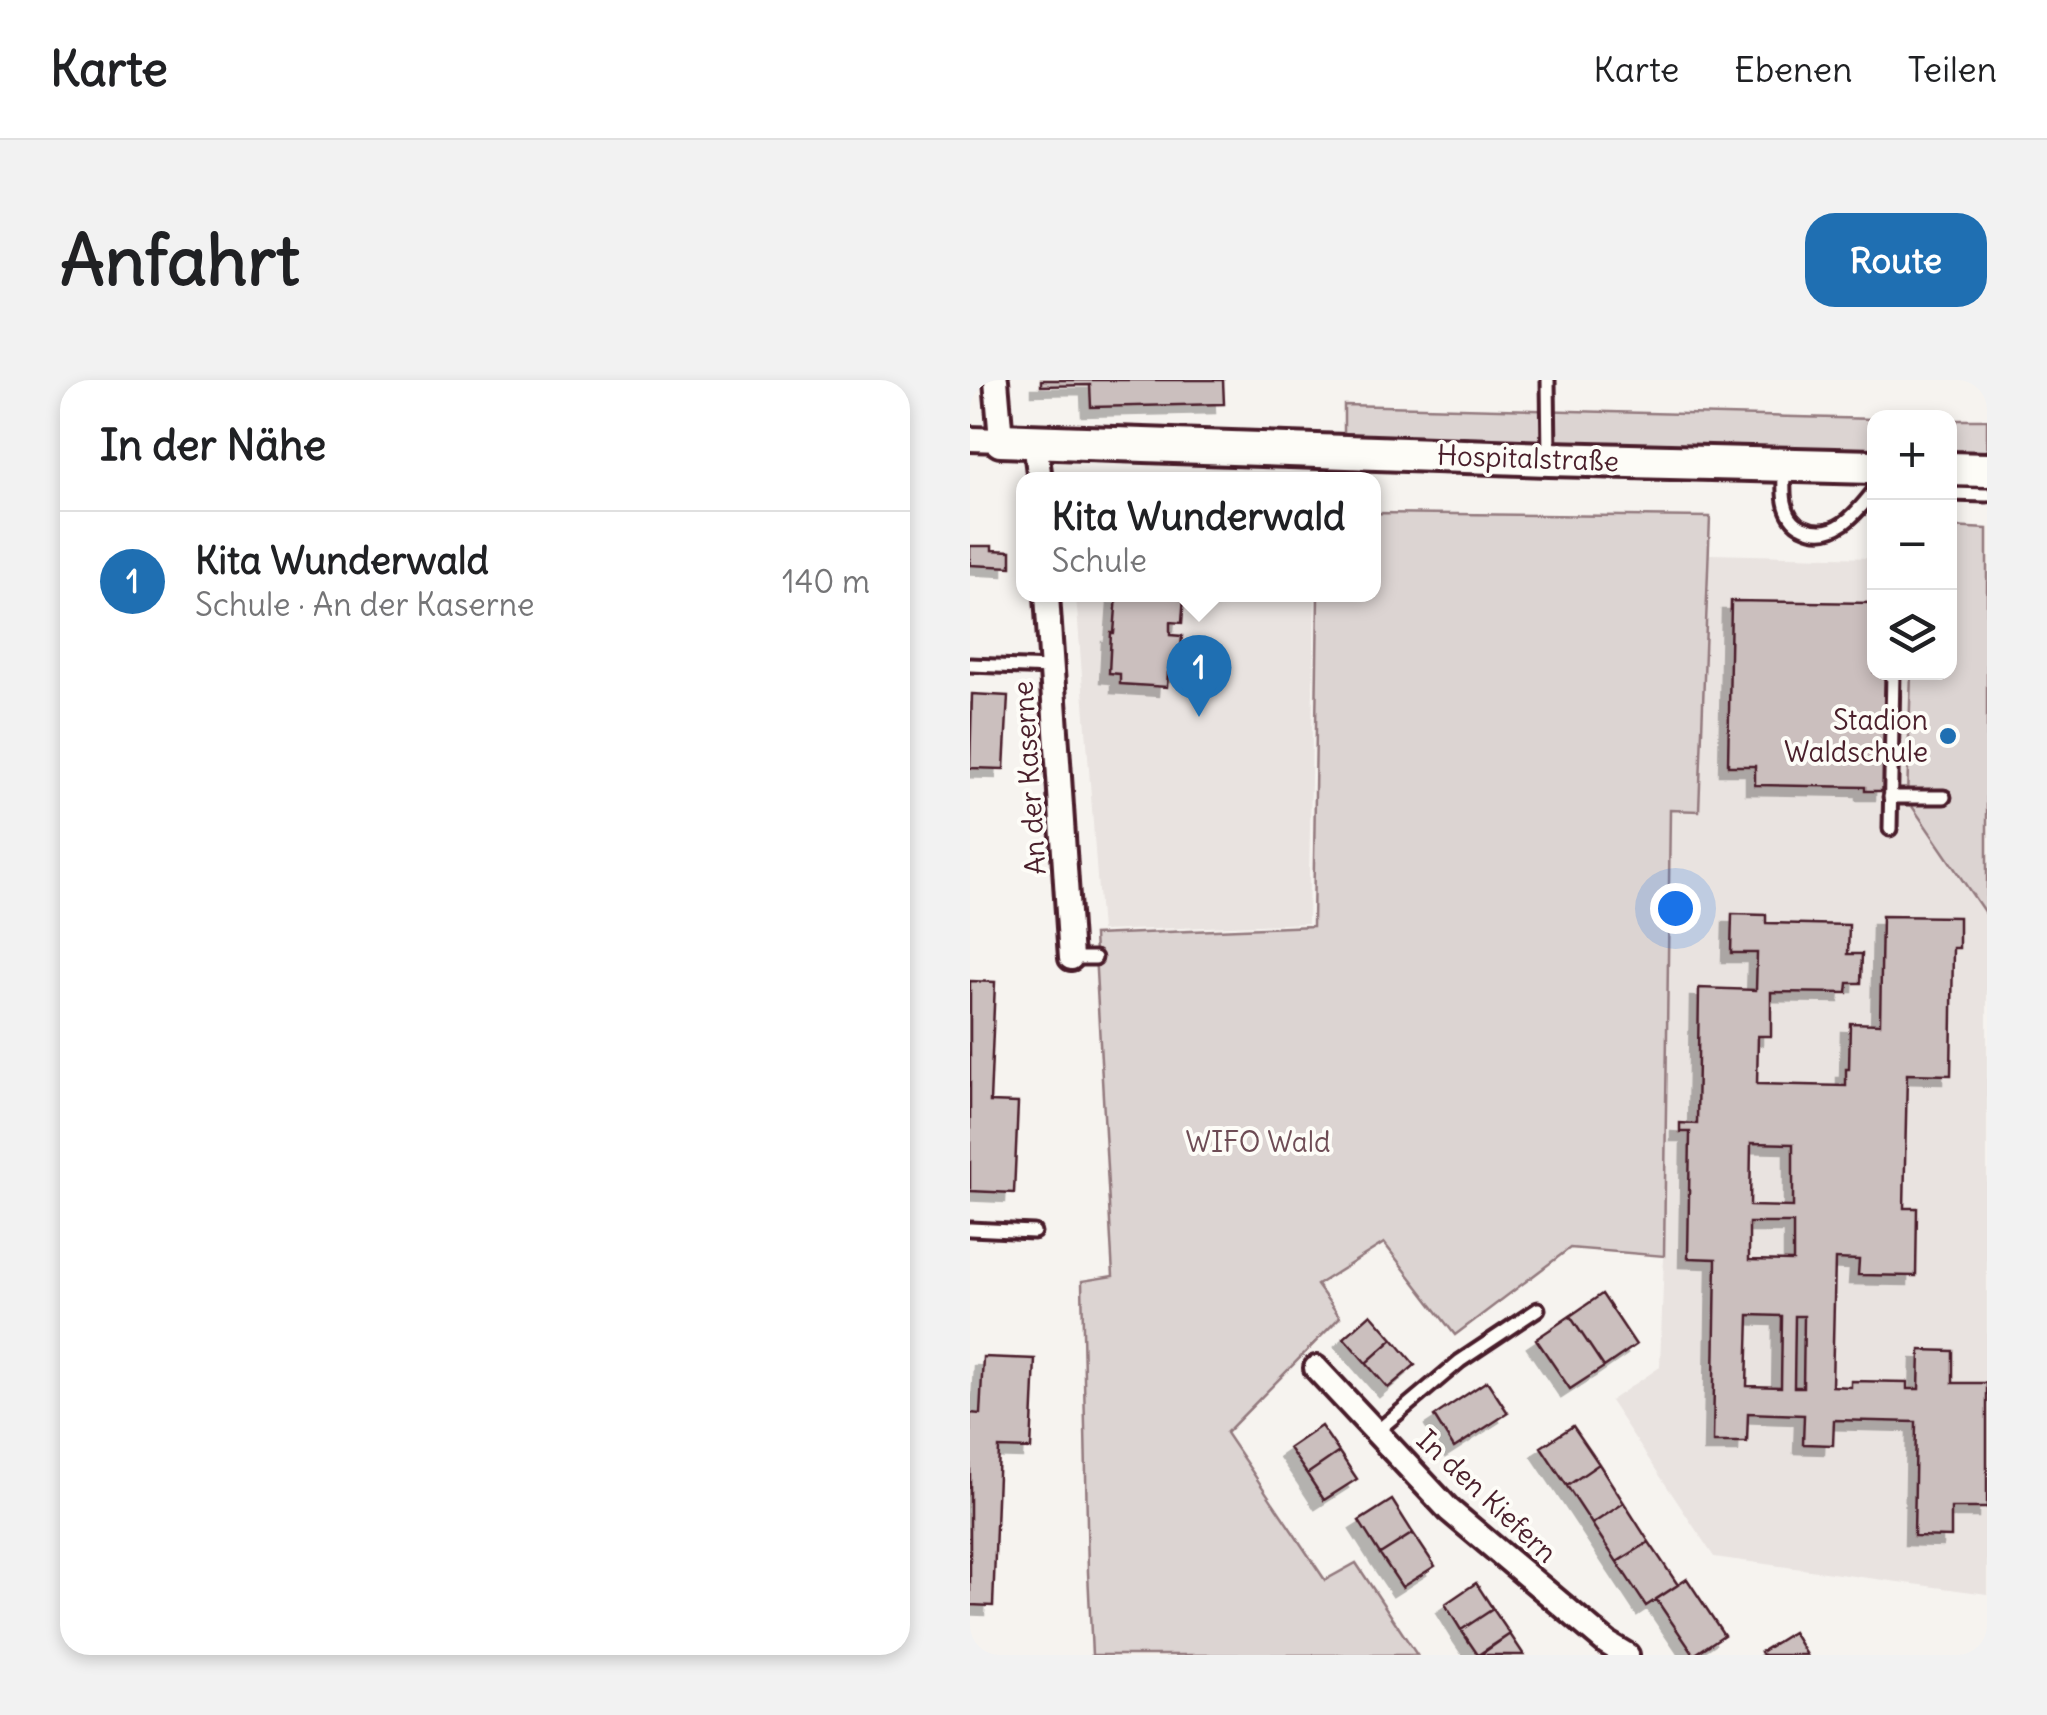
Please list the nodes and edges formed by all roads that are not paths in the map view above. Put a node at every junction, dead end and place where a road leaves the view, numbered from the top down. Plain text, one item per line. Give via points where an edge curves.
1 (996, 380) edge
2 (1548, 380) edge
3 (986, 440) edge
4 (1035, 442) junction
5 (1549, 459) junction
6 (1784, 465) junction
7 (1867, 467) edge
8 (1957, 469) edge
9 (1987, 470) edge
10 (1039, 472) edge
11 (1957, 494) edge
12 (1987, 495) edge
13 (1867, 500) edge
14 (1867, 505) edge
15 (1859, 510) junction
16 (1048, 602) edge
17 (970, 666) edge
18 (1052, 668) junction
19 (1893, 680) edge
20 (1890, 798) junction
21 (1944, 798) dead end
22 (1890, 829) dead end
23 (1070, 958) joint
24 (1094, 958) dead end
25 (970, 1228) edge
26 (1034, 1232) dead end
27 (1538, 1310) dead end
28 (1316, 1368) dead end
29 (1376, 1432) junction
30 (1628, 1655) edge

1 - 3 street
2 - 5 lane
3 - 4 street, Hospitalstraße
4 - 5 street, Hospitalstraße
4 - 10 street
5 - 6 street, Hospitalstraße
6 - 7 street, Hospitalstraße
6 - 15 lane via 1785,506 1795,524 1814,533 1839,528
8 - 9 street
11 - 12 lane
13 - 15 lane
14 - 15 lane
16 - 18 street, An der Kaserne
17 - 18 lane
18 - 23 street, An der Kaserne
19 - 20 lane
20 - 21 lane
20 - 22 lane
23 - 24 lane
25 - 26 lane
27 - 29 lane via 1460,1361
28 - 29 street, In den Kiefern
29 - 30 street, In den Kiefern via 1450,1510

